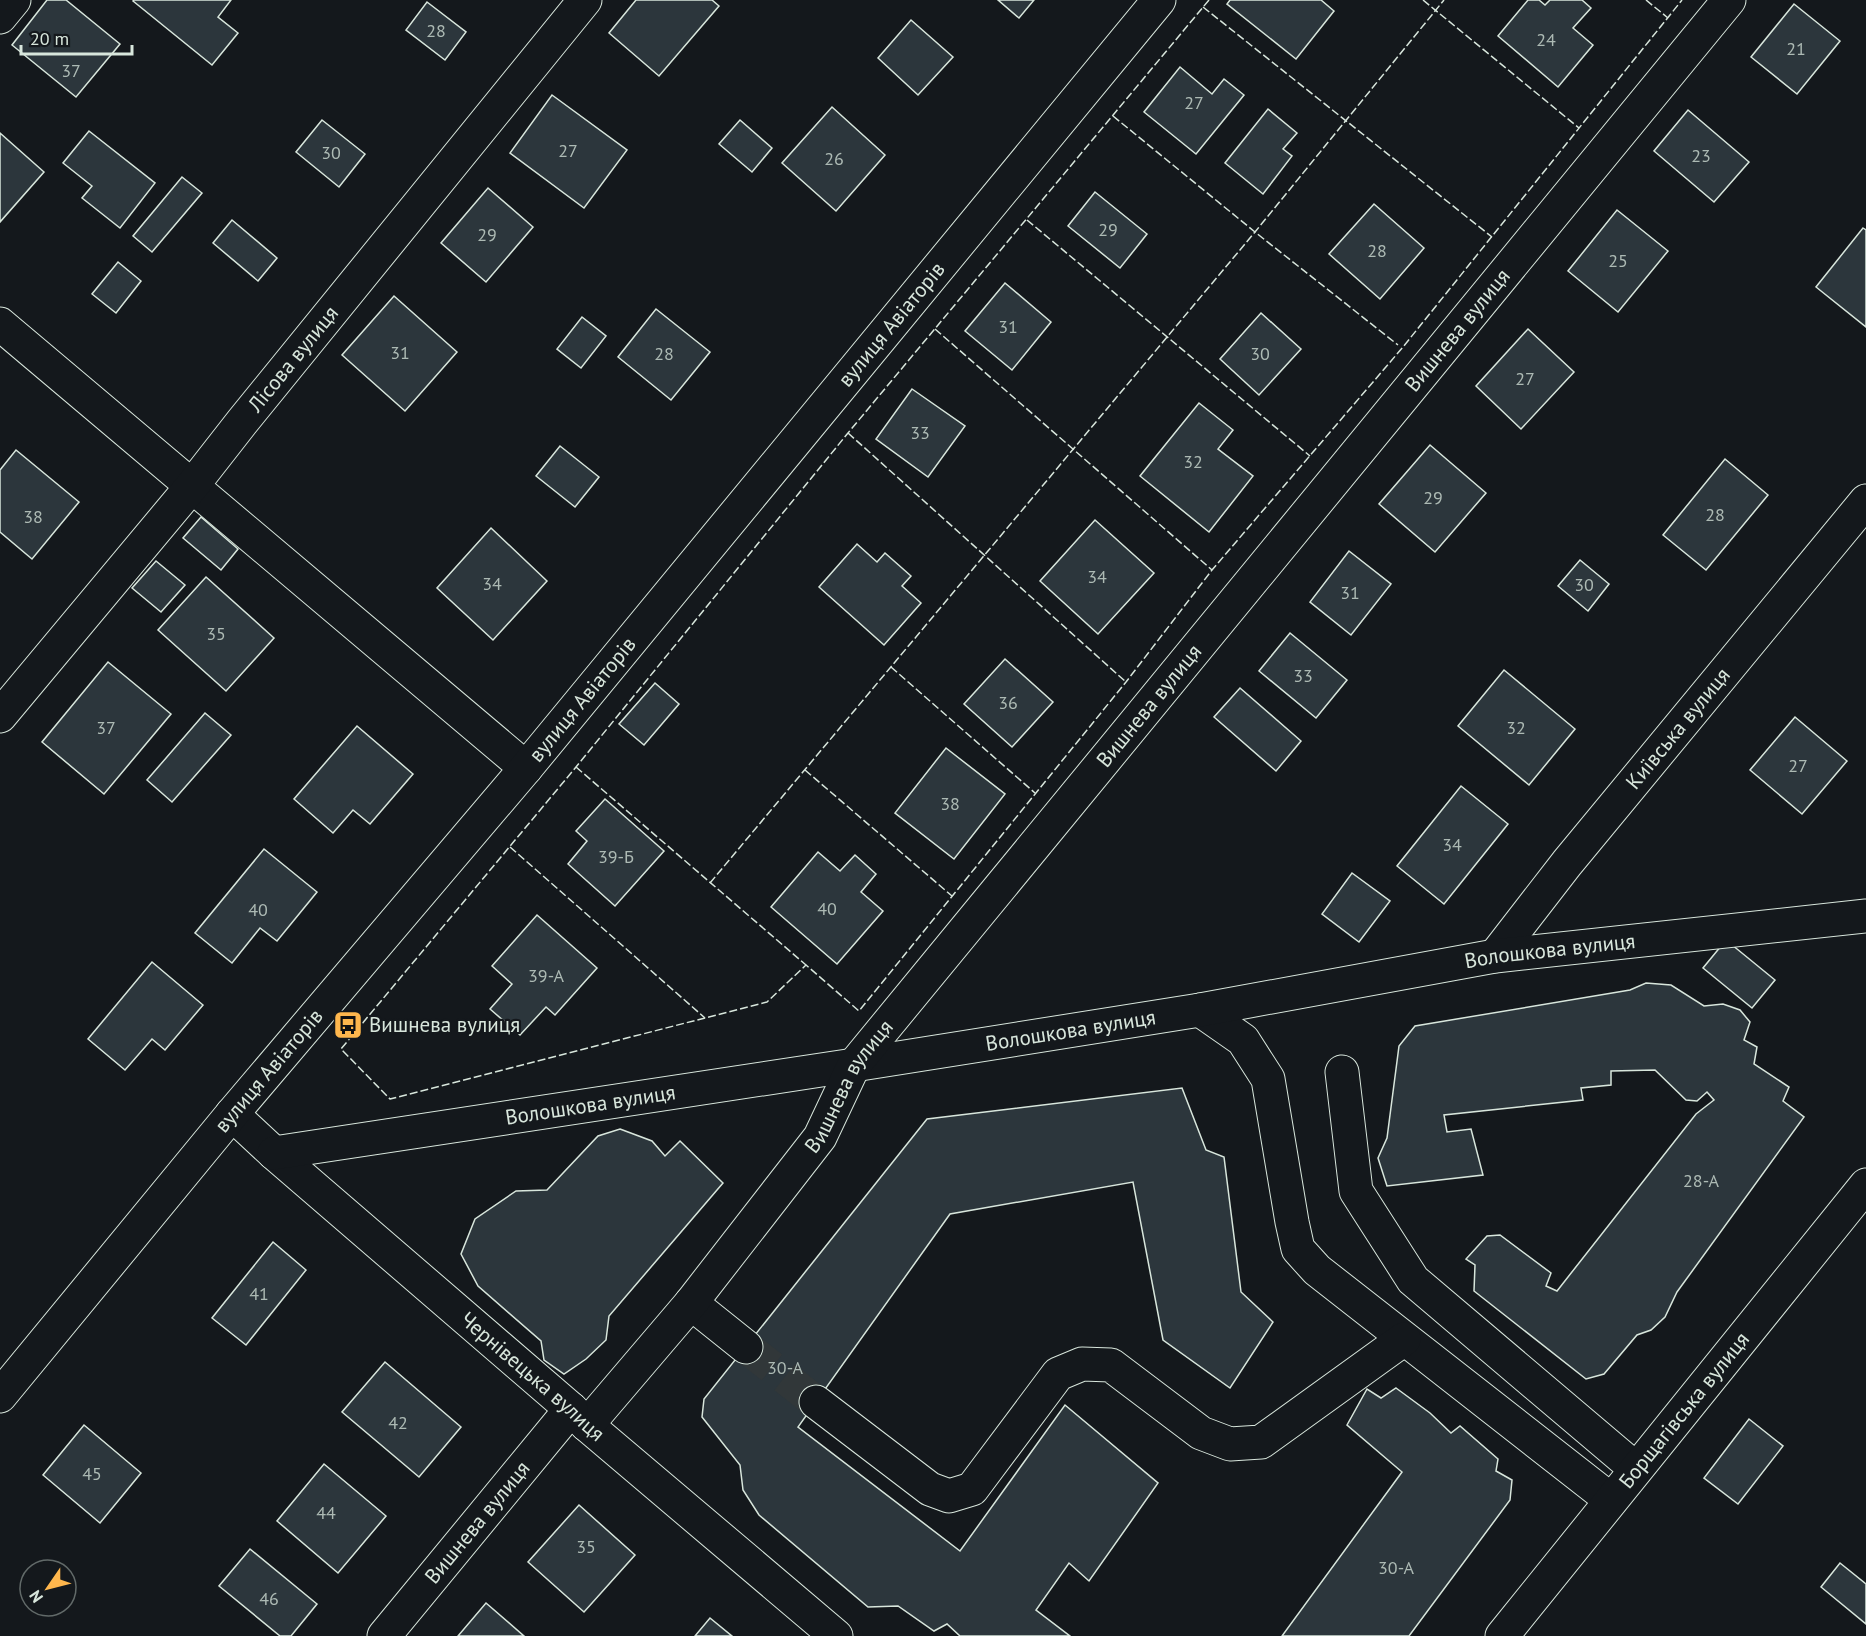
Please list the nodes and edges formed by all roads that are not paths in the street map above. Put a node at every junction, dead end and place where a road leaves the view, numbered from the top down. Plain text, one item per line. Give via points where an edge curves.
1 (14, 0) edge
2 (585, 0) edge
3 (1159, 0) edge
4 (1729, 0) edge
5 (0, 17) edge
6 (0, 324) edge
7 (192, 486) junction
8 (1866, 501) edge
9 (0, 716) edge
10 (526, 768) junction
11 (1866, 916) edge
12 (1495, 956) junction
13 (1200, 1010) junction
14 (854, 1065) junction
15 (1342, 1072) dead end
16 (232, 1114) junction
17 (274, 1153) junction
18 (1866, 1185) edge
19 (691, 1303) junction
20 (1404, 1339) junction
21 (746, 1347) tunnel mouth
22 (0, 1396) edge
23 (816, 1402) tunnel mouth
24 (579, 1417) junction
25 (1636, 1468) junction
26 (1611, 1500) junction
27 (384, 1636) edge
28 (836, 1636) edge
29 (1502, 1636) edge

1 - 5 street
2 - 7 street, Лісова вулиця
3 - 10 street, вулиця Авіаторів
4 - 14 street, Вишнева вулиця
6 - 7 street
7 - 9 street, Лісова вулиця
7 - 10 street
8 - 12 street, Київська вулиця via 1567,862
10 - 16 street, вулиця Авіаторів
11 - 12 street, Волошкова вулиця
12 - 13 street, Волошкова вулиця
13 - 14 street, Волошкова вулиця
13 - 20 street via 1243,1040 1268,1079 1298,1250 1317,1270
14 - 17 street, Волошкова вулиця
14 - 19 street, Вишнева вулиця via 820,1137
15 - 25 street via 1356,1191 1413,1280
16 - 17 street, Чернівецька вулиця
16 - 22 street, вулиця Авіаторів
17 - 24 street, Чернівецька вулиця
18 - 25 street, Борщагівська вулиця
19 - 21 street
19 - 24 street, Вишнева вулиця
20 - 23 street via 1261,1442 1230,1444 1201,1433 1111,1365 1082,1364 1058,1374 972,1489 949,1496 930,1489
20 - 26 street
24 - 27 street, Вишнева вулиця
24 - 28 street, Чернівецька вулиця
25 - 26 street, Борщагівська вулиця
26 - 29 street, Борщагівська вулиця

